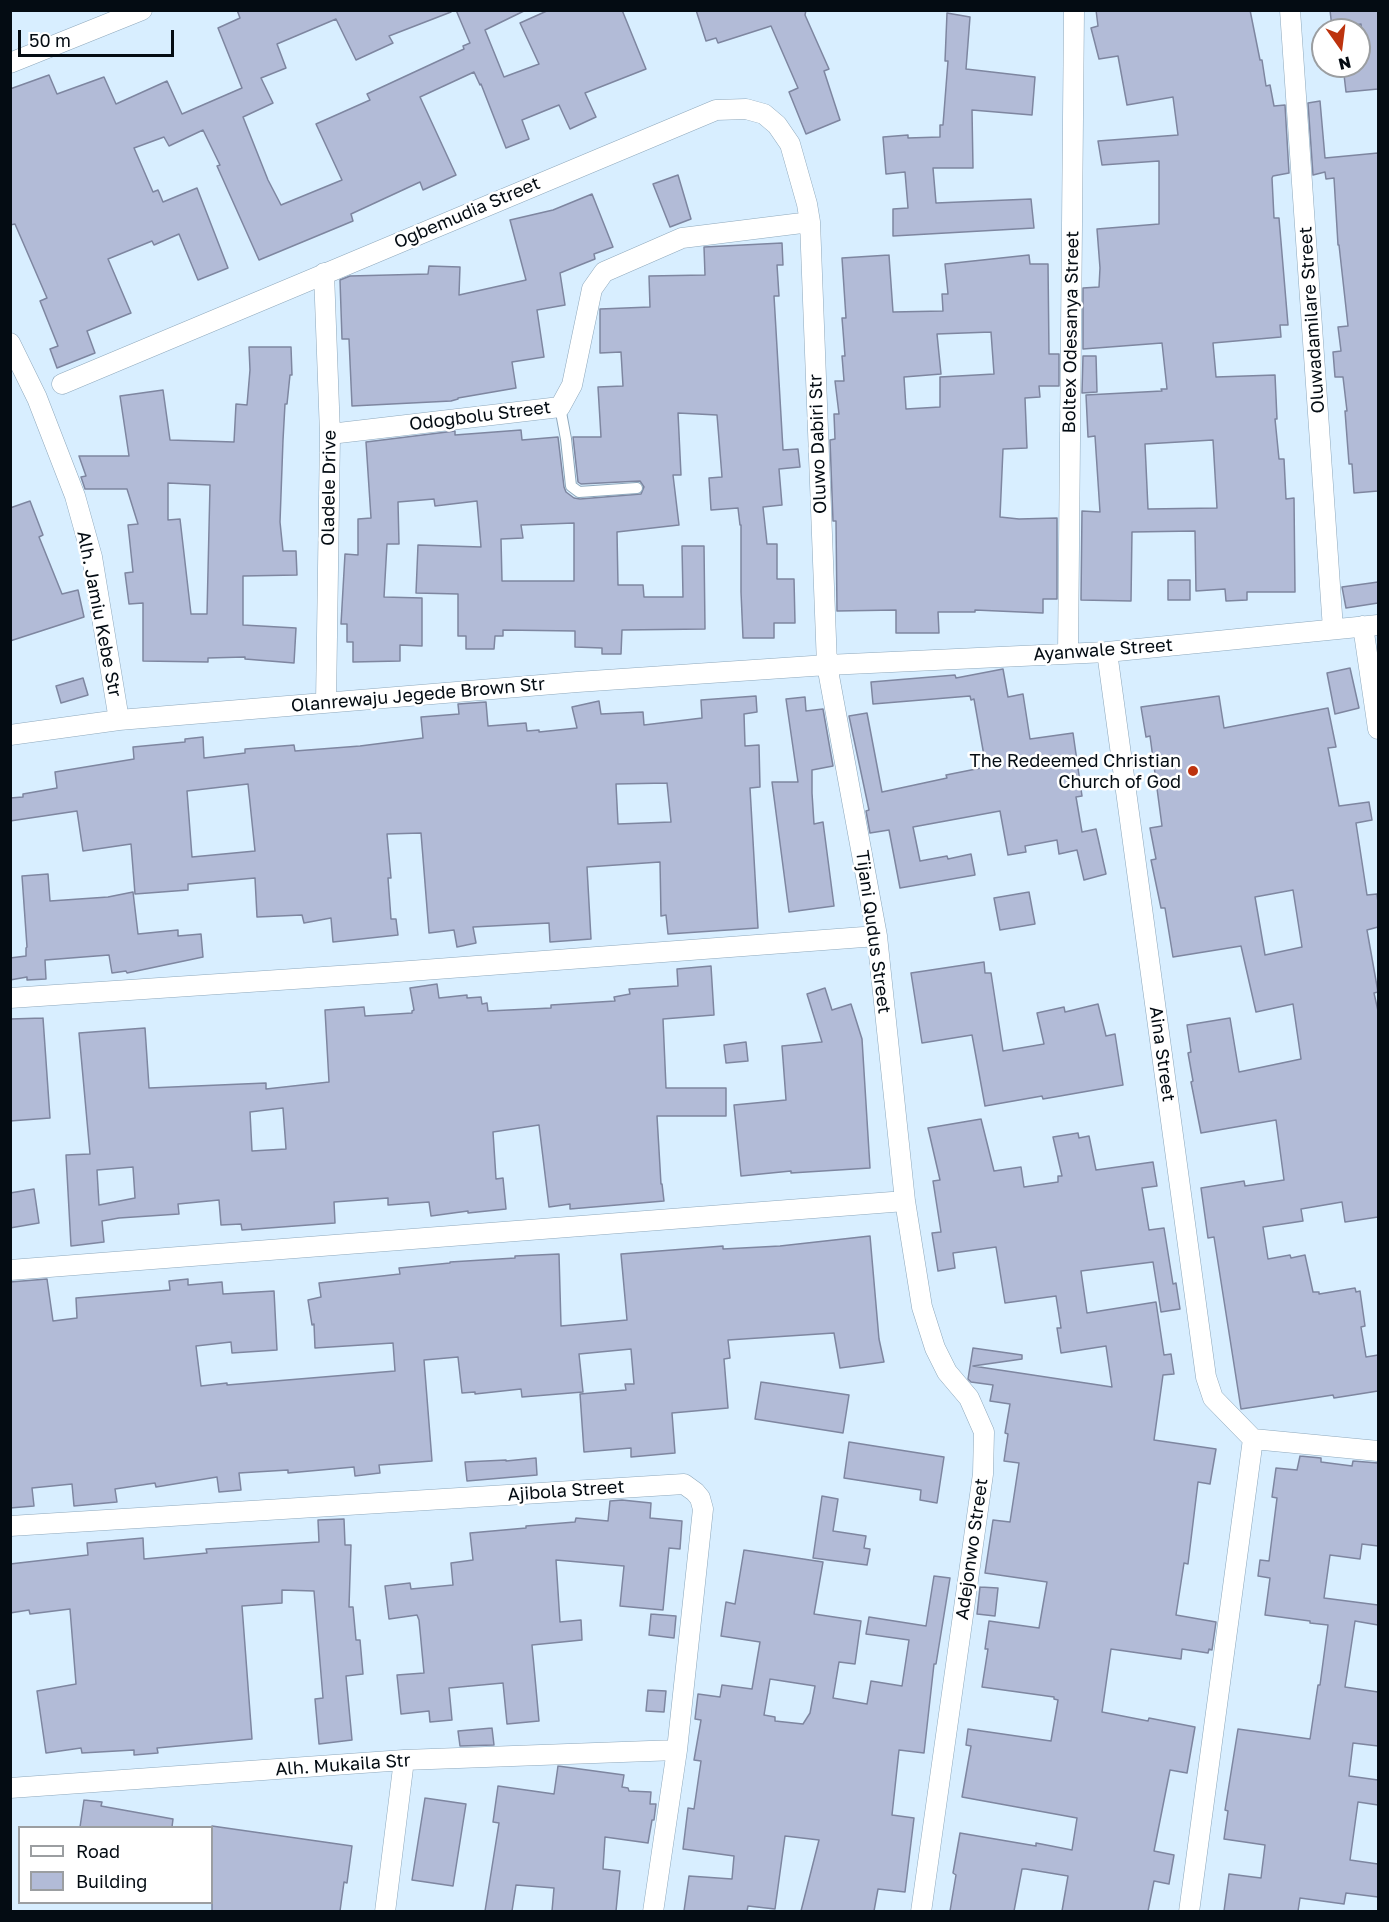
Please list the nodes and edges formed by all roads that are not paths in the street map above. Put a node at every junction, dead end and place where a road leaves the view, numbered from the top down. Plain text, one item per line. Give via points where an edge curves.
1 (142, 10) edge
2 (1074, 10) edge
3 (1290, 10) edge
4 (10, 63) edge
5 (810, 222) junction
6 (324, 273) junction
7 (10, 343) edge
8 (62, 384) dead end
9 (560, 407) junction
10 (330, 434) junction
11 (637, 488) dead end
12 (1371, 625) edge
13 (1333, 629) junction
14 (1107, 652) junction
15 (1068, 654) junction
16 (827, 665) junction
17 (326, 703) junction
18 (119, 720) junction
19 (1378, 729) edge
20 (10, 735) edge
21 (877, 936) junction
22 (10, 998) edge
23 (905, 1201) junction
24 (10, 1270) edge
25 (1253, 1439) junction
26 (1378, 1451) edge
27 (10, 1526) edge
28 (676, 1750) junction
29 (404, 1760) junction
30 (10, 1788) edge
31 (385, 1911) edge
32 (653, 1911) edge
33 (921, 1911) edge
34 (1189, 1911) edge

1 - 4 street
2 - 15 street, Boltex Odesanya Street
3 - 13 street, Oluwadamilare Street
5 - 6 street, Ogbemudia Street via 790,144 777,125 764,114 746,109 716,110
5 - 9 street, Odogbolu Street via 682,238 604,272 592,289 572,385
5 - 16 street, Oluwo Dabiri Str
6 - 8 street, Ogbemudia Street
6 - 10 street, Oladele Drive
7 - 18 street, Alh. Jamiu Kebe Str via 37,398 75,496 93,557
9 - 10 street, Odogbolu Street
9 - 11 lane via 571,486 579,492
10 - 17 street, Oladele Drive
12 - 13 street, Ayanwale Street
12 - 19 street
13 - 14 street, Ayanwale Street
14 - 15 street, Ayanwale Street
14 - 25 street, Aina Street via 1206,1377 1213,1398
15 - 16 street, Ayanwale Street
16 - 17 street, Olanrewaju Jegede Brown Str
16 - 21 street, Tijani Qudus Street
17 - 18 street, Olanrewaju Jegede Brown Str
18 - 20 street, Olanrewaju Jegede Brown Str
21 - 22 street
21 - 23 street, Tijani Qudus Street
23 - 24 street
23 - 33 street, Adejonwo Street via 922,1307 934,1348 947,1372 969,1398 984,1432 983,1473
25 - 26 street
25 - 34 street
27 - 28 street, Ajibola Street via 684,1484 700,1498 703,1509
28 - 29 street, Alh. Mukaila Str
28 - 32 street, Ajibola Street
29 - 30 street, Alh. Mukaila Str
29 - 31 street

